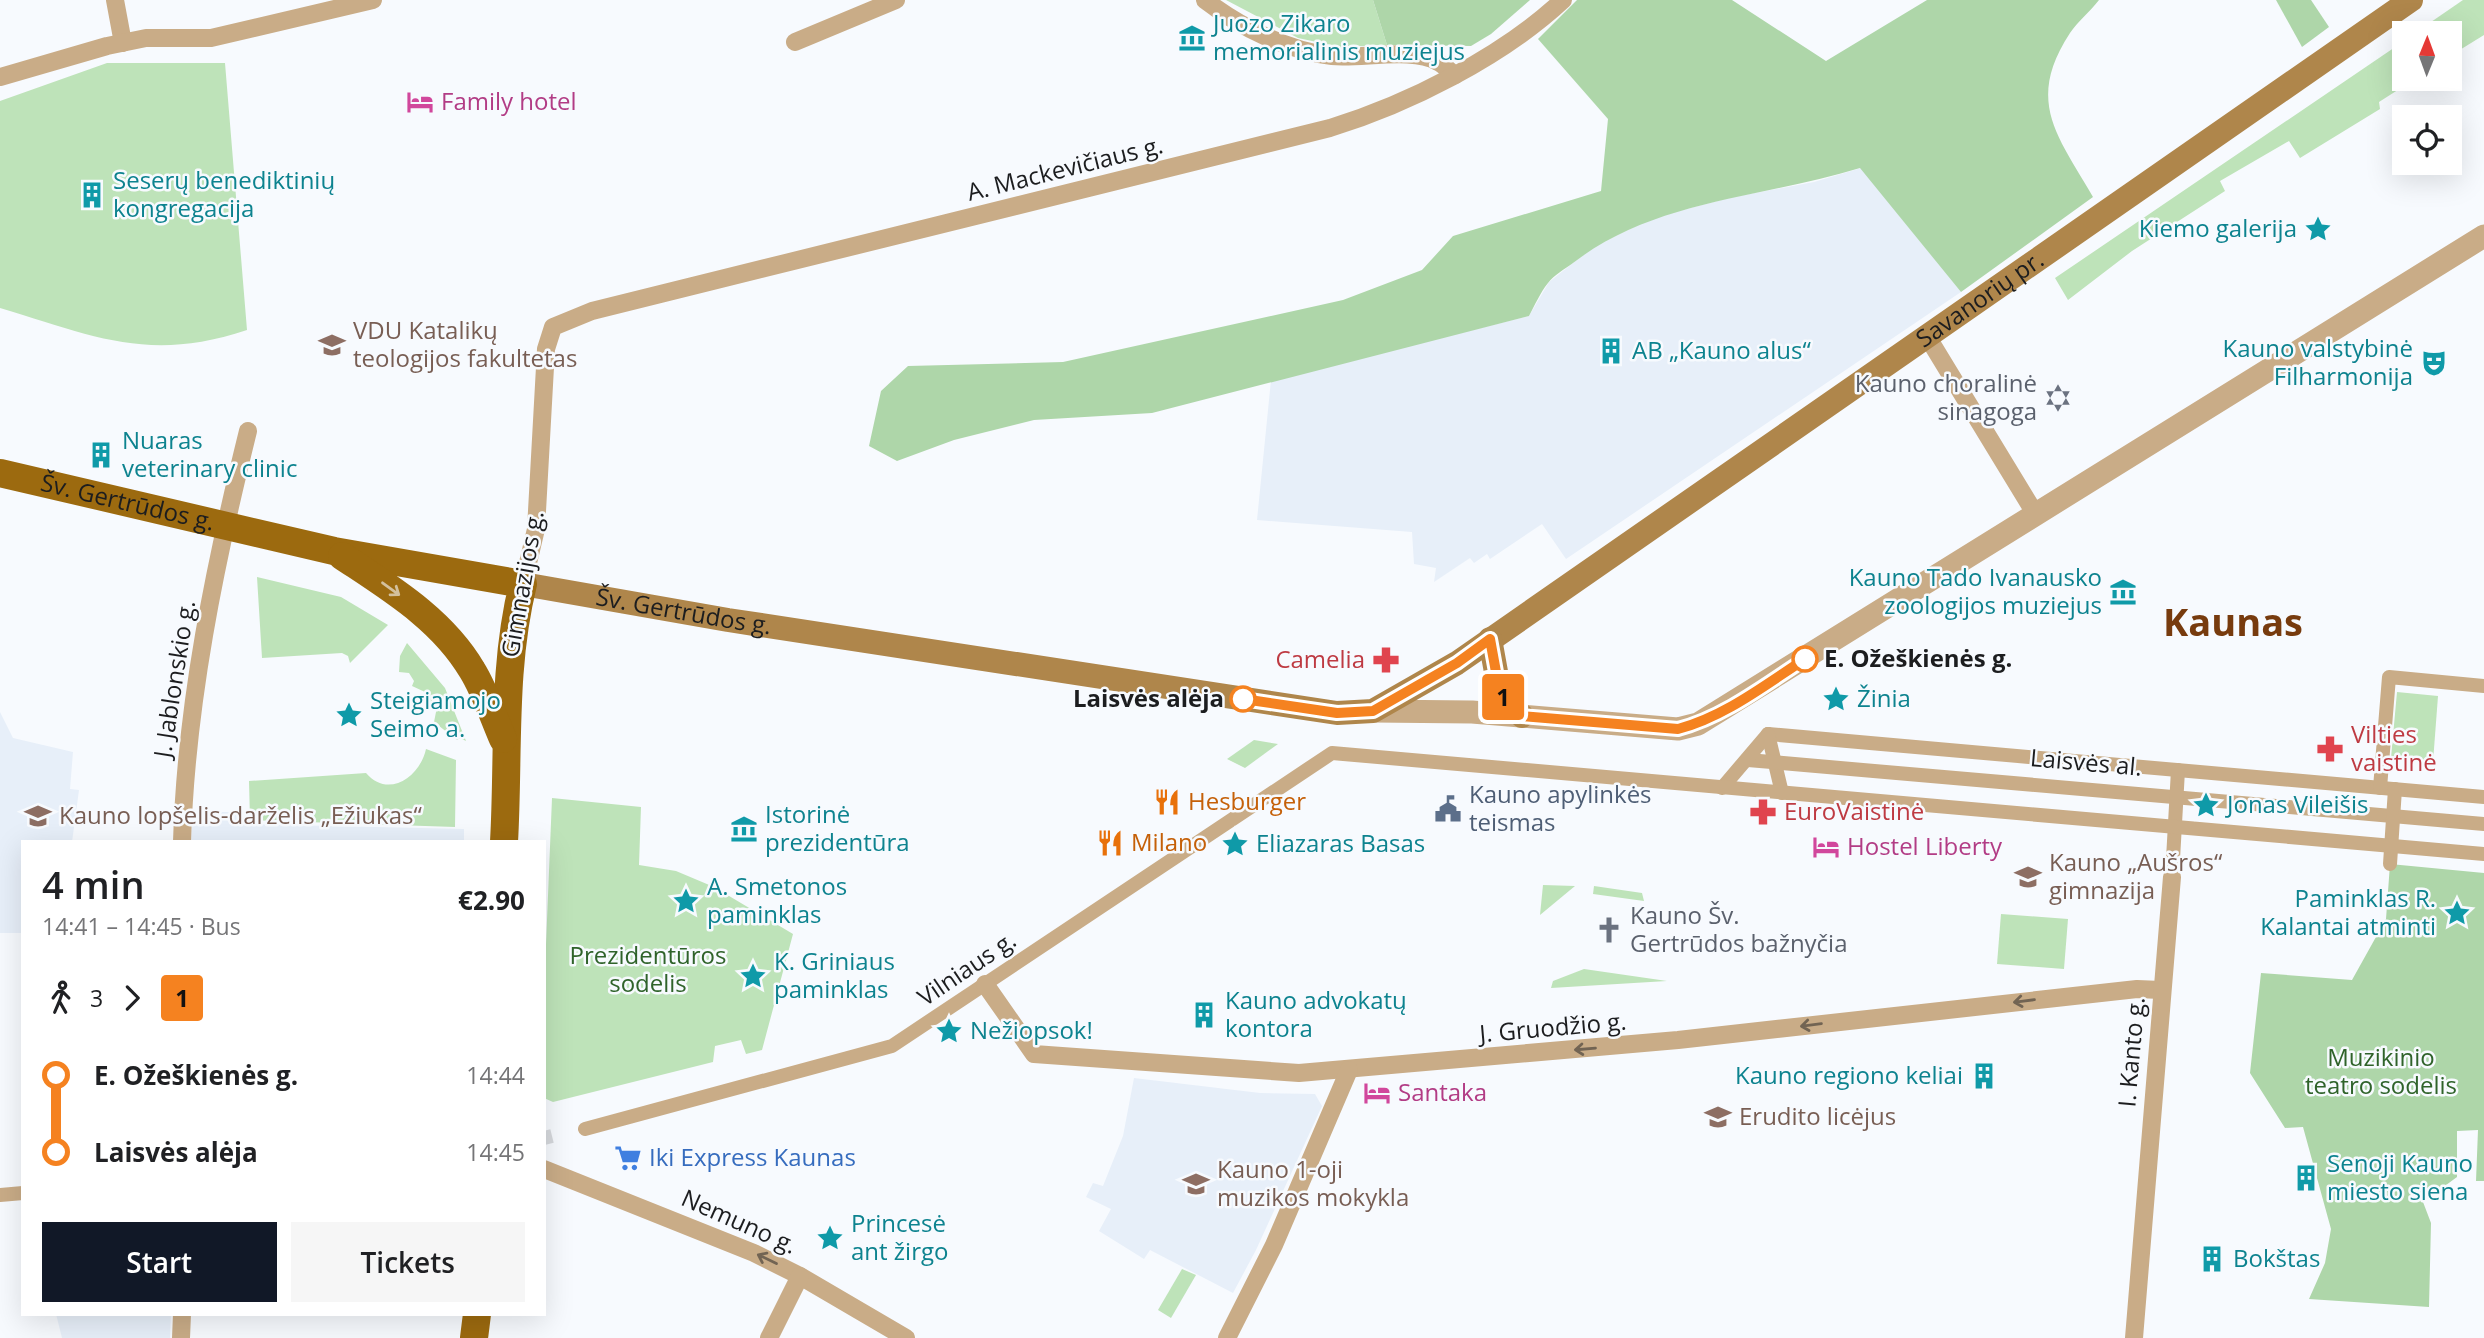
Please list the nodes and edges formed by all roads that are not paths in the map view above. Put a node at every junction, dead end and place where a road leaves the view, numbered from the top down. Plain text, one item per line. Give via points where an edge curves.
1 (115, 0) edge
2 (373, 0) edge
3 (896, 0) edge
4 (1205, 0) edge
5 (1563, 0) edge
6 (2411, 0) edge
7 (795, 42) dead end
8 (123, 43) junction
9 (1455, 75) junction
10 (0, 77) edge
11 (2484, 236) edge
12 (553, 327) joint
13 (1927, 336) junction
14 (248, 431) dead end
15 (0, 473) edge
16 (2036, 515) junction
17 (225, 526) junction
18 (334, 551) junction
19 (523, 584) junction
20 (1490, 639) junction
21 (2484, 686) edge
22 (1373, 711) junction
23 (1522, 716) junction
24 (1768, 734) junction
25 (507, 749) junction
26 (1748, 760) junction
27 (1774, 762) junction
28 (2178, 770) junction
29 (1722, 788) junction
30 (2387, 788) junction
31 (1782, 793) junction
32 (2484, 797) edge
33 (2177, 798) junction
34 (2393, 817) junction
35 (2484, 824) edge
36 (2175, 828) junction
37 (182, 840) edge
38 (504, 840) edge
39 (2391, 846) junction
40 (2484, 854) edge
41 (2390, 864) dead end
42 (2172, 877) joint
43 (985, 984) junction
44 (2161, 990) junction
45 (1349, 1070) junction
46 (585, 1129) dead end
47 (546, 1170) edge
48 (21, 1193) edge
49 (0, 1195) edge
50 (800, 1276) junction
51 (182, 1316) edge
52 (477, 1316) edge
53 (181, 1338) edge
54 (474, 1338) edge
55 (769, 1338) edge
56 (906, 1338) edge
57 (1227, 1338) edge
58 (2134, 1338) edge

1 - 8 street
2 - 8 street via 211,38 146,38
3 - 7 street
4 - 9 street via 1257,32 1296,47 1331,56 1417,55 1436,60
5 - 9 street, A. Mackevičiaus g.
6 - 13 main road, Savanorių pr.
8 - 10 street
9 - 12 street, A. Mackevičiaus g. via 1378,113 1330,128 592,311
11 - 16 street
12 - 19 street, Gimnazijos g. via 546,349 536,528
13 - 16 street
13 - 20 main road, Savanorių pr.
14 - 17 street, J. Jablonskio g.
15 - 17 main road, Šv. Gertrūdos g.
16 - 23 street via 1698,723 1678,729
17 - 18 main road, Šv. Gertrūdos g.
17 - 37 street, J. Jablonskio g. via 186,758
18 - 19 main road, Šv. Gertrūdos g.
18 -> 25 main road via 430,618 458,649 473,671
19 - 22 main road, Šv. Gertrūdos g. via 1337,713
19 - 25 main road, Gimnazijos g. via 510,642
20 - 22 main road, Savanorių pr.
20 - 23 main road via 1500,694
21 - 30 street via 2389,677
22 - 23 street
24 - 26 street
24 - 27 street
24 - 28 street, Laisvės al.
25 - 38 main road, Gimnazijos g.
26 - 27 street, Laisvės al.
26 - 29 street
27 - 31 street
27 - 33 street, Laisvės al.
28 - 30 street, Laisvės al.
28 - 33 street, I. Kanto g.
29 - 31 street
29 - 43 street, Vilniaus g. via 1332,753
30 - 32 street, Laisvės al.
30 - 34 street
31 - 36 street
33 - 34 street, Laisvės al.
33 - 36 street, I. Kanto g.
34 - 35 street, Laisvės al.
34 - 39 street
36 - 39 street
36 - 42 street, I. Kanto g.
39 - 40 street
39 - 41 street
42 - 44 street, I. Kanto g.
43 - 45 street, J. Gruodžio g. via 1034,1054 1227,1070
43 - 46 street, Vilniaus g. via 892,1046
44 -> 45 street, J. Gruodžio g.
44 - 58 street, I. Kanto g.
45 - 57 street via 1274,1245
50 -> 47 street, Nemuno g. via 676,1220
48 - 49 street
50 - 55 street
50 - 56 street, Nemuno g.
51 - 53 street
52 - 54 main road

